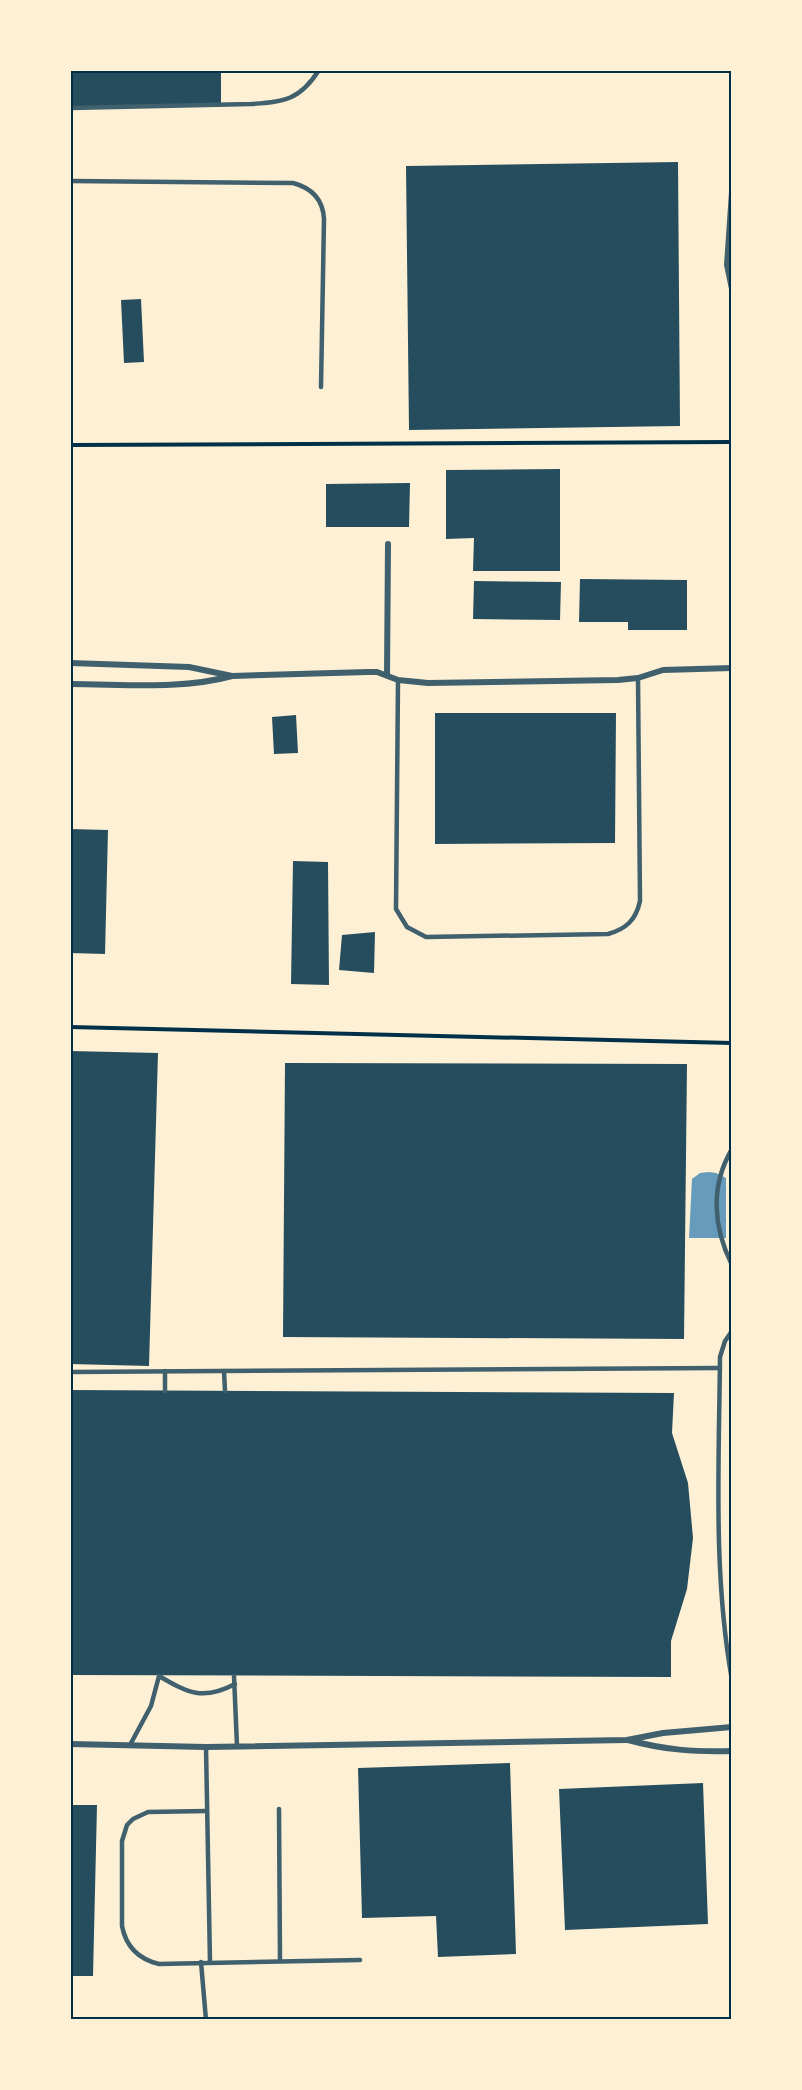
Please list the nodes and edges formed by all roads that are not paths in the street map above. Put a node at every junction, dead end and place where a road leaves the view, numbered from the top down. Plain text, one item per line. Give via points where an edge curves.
1 (319, 70) edge
2 (70, 108) edge
3 (70, 181) edge
4 (732, 192) edge
5 (732, 289) edge
6 (321, 387) dead end
7 (388, 544) dead end
8 (70, 663) edge
9 (732, 668) edge
10 (387, 675) junction
11 (232, 676) junction
12 (638, 678) junction
13 (398, 680) junction
14 (70, 684) edge
15 (732, 1149) edge
16 (732, 1265) edge
17 (732, 1331) edge
18 (720, 1368) junction
19 (165, 1371) junction
20 (224, 1371) junction
21 (70, 1372) edge
22 (165, 1390) dead end
23 (225, 1391) dead end
24 (234, 1676) dead end
25 (732, 1680) edge
26 (235, 1684) junction
27 (732, 1727) edge
28 (627, 1740) junction
29 (70, 1744) edge
30 (130, 1745) junction
31 (237, 1746) junction
32 (206, 1747) junction
33 (732, 1751) edge
34 (279, 1809) dead end
35 (207, 1811) junction
36 (360, 1960) dead end
37 (280, 1961) junction
38 (201, 1962) junction
39 (210, 1962) junction
40 (206, 2019) edge

1 - 2 lane via 311,84 280,102
3 - 6 lane via 293,183 312,191 323,208 324,219
4 - 5 street via 727,265
7 - 10 street
8 - 11 street via 189,667
9 - 12 street via 663,670
10 - 11 street via 368,672
10 - 13 street
11 - 14 street via 194,683
12 - 13 street via 428,683
12 - 13 lane via 640,902 633,920 608,934 426,937 407,927 396,909
15 - 16 lane via 718,1179 716,1198 720,1235
17 - 18 lane via 725,1341
18 - 20 lane
18 - 25 lane via 721,1567
19 - 20 lane
19 - 21 lane
19 - 22 lane
20 - 23 lane
24 - 26 lane
26 - 30 lane via 213,1694 201,1694 178,1688 159,1676 151,1706
26 - 31 lane
27 - 28 street
28 - 31 street
28 - 33 street via 682,1751
29 - 30 street
30 - 32 street
31 - 32 street
32 - 35 lane
34 - 37 lane
35 - 38 lane via 148,1812 127,1825 122,1840 122,1926 129,1947 159,1964
35 - 39 lane
36 - 37 lane
37 - 39 lane
38 - 39 lane
38 - 40 lane

